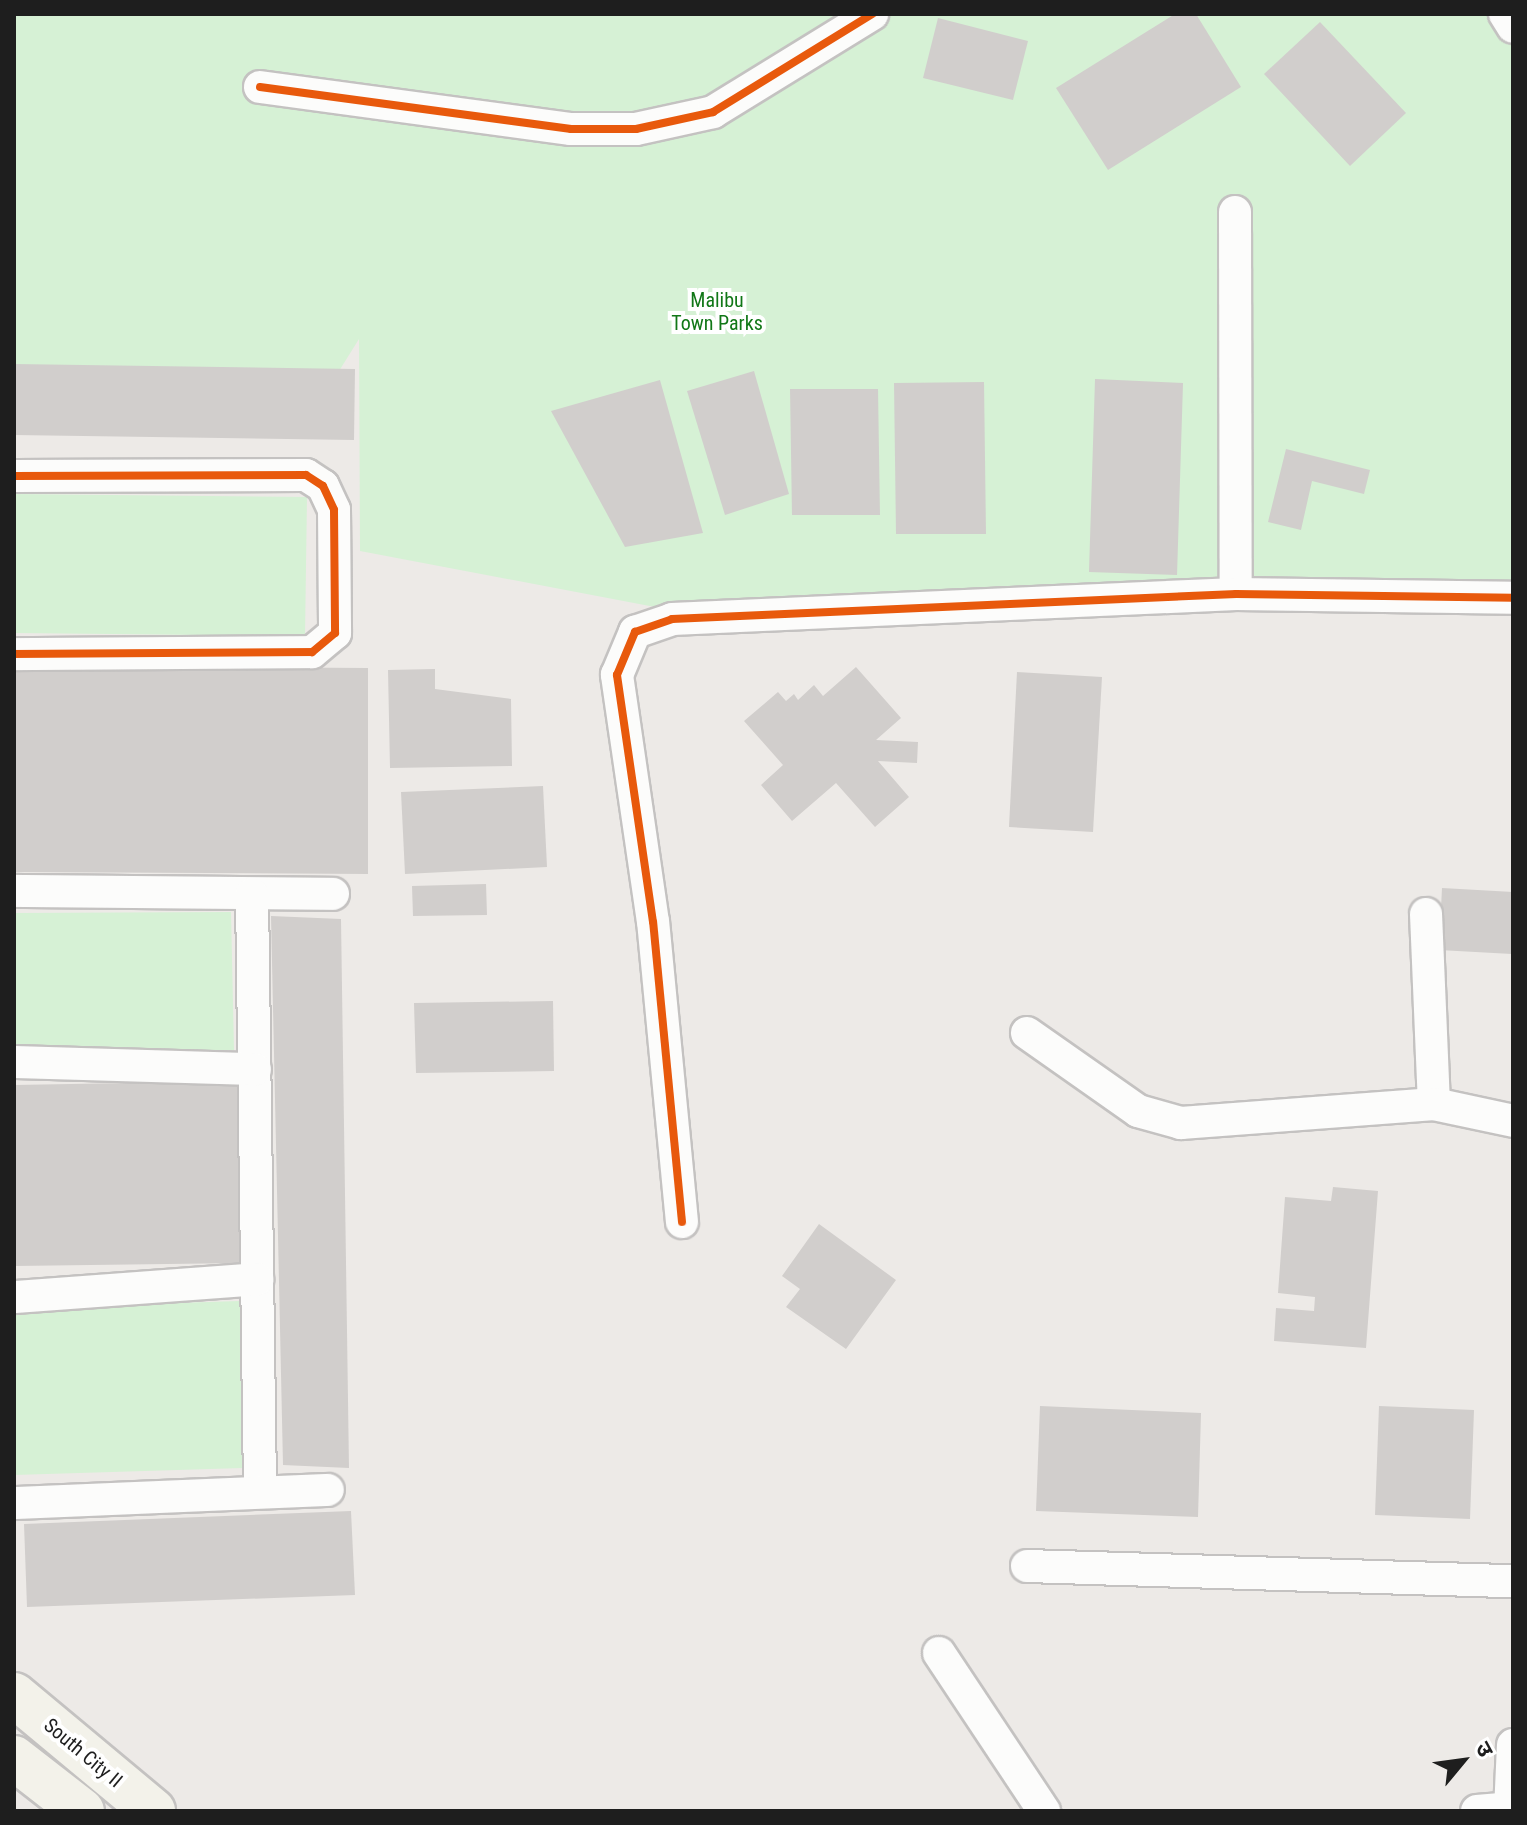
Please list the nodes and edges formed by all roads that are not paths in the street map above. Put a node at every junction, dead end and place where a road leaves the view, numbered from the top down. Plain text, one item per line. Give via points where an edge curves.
1 (872, 14) edge
2 (1505, 14) edge
3 (1513, 27) edge
4 (260, 87) dead end
5 (1235, 212) dead end
6 (14, 476) edge
7 (1236, 594) junction
8 (1513, 598) edge
9 (14, 654) edge
10 (14, 891) edge
11 (252, 894) junction
12 (333, 894) dead end
13 (1426, 914) dead end
14 (1027, 1033) dead end
15 (14, 1062) edge
16 (255, 1069) junction
17 (1434, 1104) junction
18 (1513, 1121) edge
19 (682, 1222) dead end
20 (257, 1279) junction
21 (14, 1297) edge
22 (260, 1488) junction
23 (328, 1490) dead end
24 (14, 1503) edge
25 (1027, 1566) dead end
26 (1513, 1581) edge
27 (939, 1653) dead end
28 (14, 1695) edge
29 (1513, 1745) edge
30 (14, 1758) edge
31 (1511, 1809) edge
32 (82, 1811) edge
33 (153, 1811) edge
34 (1044, 1811) edge
35 (1477, 1811) edge

1 - 4 street via 713,112 636,129 571,129
2 - 3 street
5 - 7 street
6 - 9 street via 306,475 323,486 334,510 335,572 335,633 312,652
7 - 8 street
7 - 19 street via 672,619 635,632 617,675 653,922
10 - 11 street
11 - 12 street
11 - 16 street
13 - 17 street
14 - 17 street via 1138,1111 1181,1123
15 - 16 street
16 - 20 street
17 - 18 street
20 - 21 street
20 - 22 street
22 - 23 street
22 - 24 street
25 - 26 street
27 - 34 street
28 - 33 main road, South City II
29 - 31 street
30 - 32 main road
31 - 35 street

